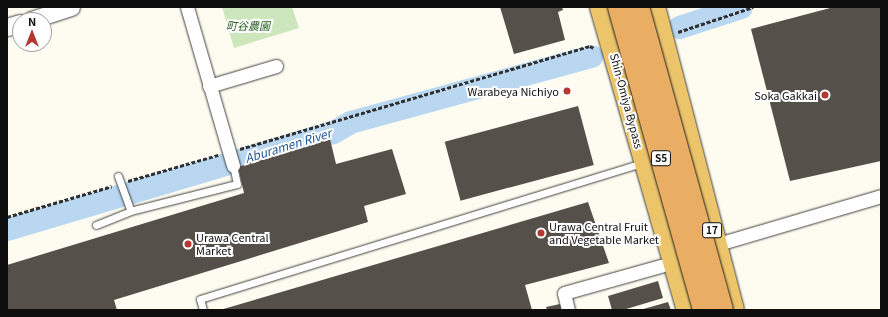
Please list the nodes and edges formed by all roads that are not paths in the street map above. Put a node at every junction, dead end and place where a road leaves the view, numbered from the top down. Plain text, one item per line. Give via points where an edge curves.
1 (71, 7) edge
2 (187, 7) edge
3 (619, 7) edge
4 (638, 7) edge
5 (654, 7) edge
6 (52, 13) edge
7 (605, 13) edge
8 (276, 66) dead end
9 (210, 86) junction
10 (692, 149) junction
11 (231, 158) joint
12 (644, 162) junction
13 (118, 176) dead end
14 (881, 196) edge
15 (131, 211) junction
16 (96, 225) dead end
17 (715, 245) junction
18 (661, 266) dead end
19 (202, 310) edge
20 (568, 310) edge
21 (688, 310) edge
22 (704, 310) edge
23 (722, 310) edge
24 (733, 310) edge

1 - 6 street
2 - 9 street
3 - 22 highway, S5, bridge
4 - 23 highway, S5, bridge
5 - 10 highway, 17
7 - 12 highway, Shin-Omiya Bypass
8 - 9 street
9 - 11 street
10 - 12 highway
10 - 17 highway, 17
11 - 15 lane via 237,184
12 - 19 lane via 200,299
12 - 21 highway, Shin-Omiya Bypass
13 - 15 lane
14 - 17 street
15 - 16 lane
17 - 24 highway, 17
18 - 20 street via 564,292

